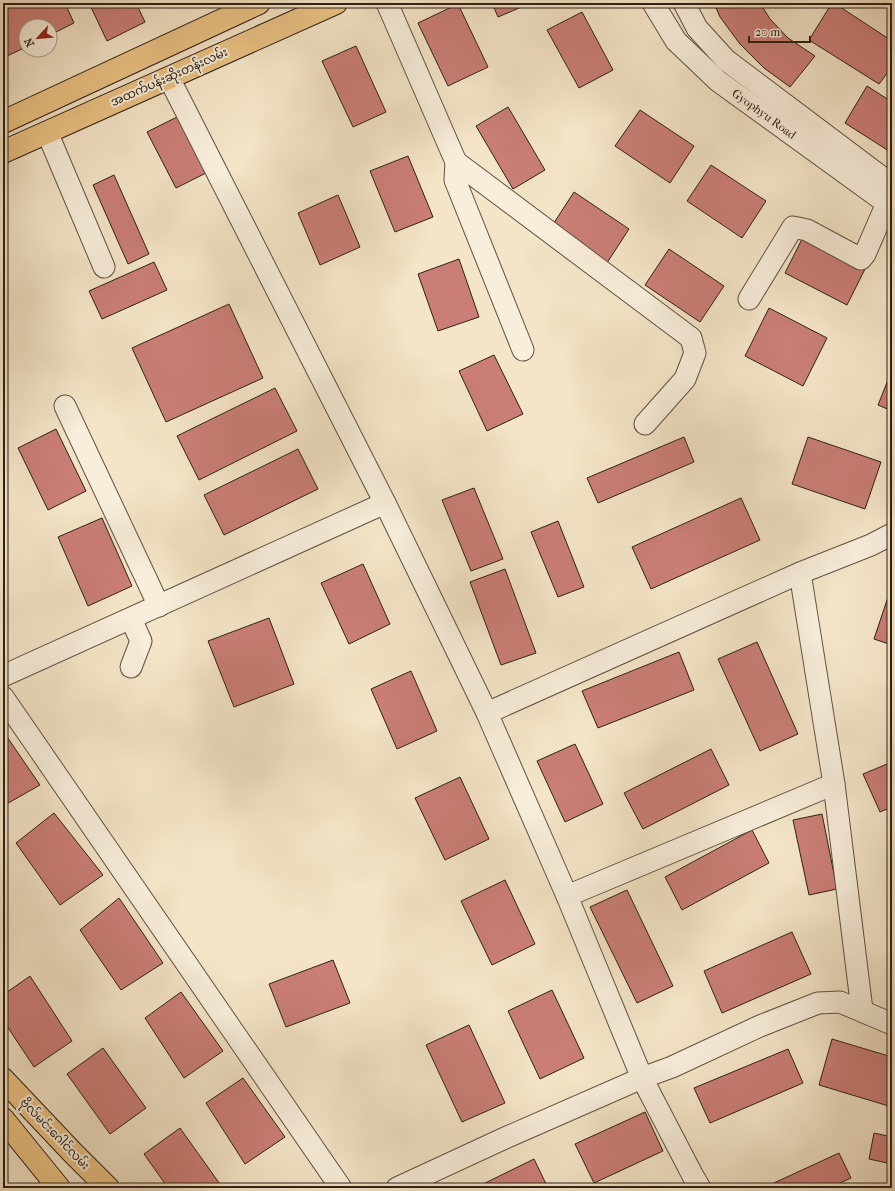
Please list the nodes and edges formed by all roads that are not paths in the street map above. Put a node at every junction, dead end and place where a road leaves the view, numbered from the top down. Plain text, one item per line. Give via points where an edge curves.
1 (259, 3) edge
2 (336, 3) edge
3 (387, 3) edge
4 (653, 3) edge
5 (684, 3) edge
6 (169, 78) junction
7 (9, 119) edge
8 (47, 132) junction
9 (27, 141) junction
10 (3, 152) edge
11 (456, 162) junction
12 (890, 198) edge
13 (104, 267) dead end
14 (749, 299) dead end
15 (523, 350) dead end
16 (65, 406) dead end
17 (645, 424) dead end
18 (385, 503) junction
19 (892, 534) edge
20 (800, 573) junction
21 (159, 606) junction
22 (131, 619) junction
23 (131, 667) dead end
24 (4, 674) edge
25 (3, 697) edge
26 (487, 713) junction
27 (834, 784) junction
28 (567, 896) junction
29 (862, 1010) junction
30 (892, 1024) edge
31 (642, 1078) junction
32 (3, 1079) edge
33 (3, 1120) edge
34 (59, 1188) edge
35 (108, 1188) edge
36 (341, 1188) edge
37 (397, 1188) edge
38 (700, 1188) edge

1 - 7 main road
2 - 6 main road, အထက်ပန်းဆိုးတန်းလမ်း
3 - 11 street
4 - 12 street, Gyophyu Road via 676,41 718,81
5 - 12 street, Gyophyu Road via 697,28 726,60
6 - 8 main road, အထက်ပန်းဆိုးတန်းလမ်း
6 - 18 street
7 - 9 main road
8 - 9 main road, အထက်ပန်းဆိုးတန်းလမ်း
8 - 13 street
9 - 10 main road, အထက်ပန်းဆိုးတန်းလမ်း
11 - 15 street via 455,180
11 - 17 street via 691,338 695,353 685,379
12 - 14 street via 861,259 807,230 793,227
16 - 21 street
18 - 21 street
18 - 26 street
19 - 20 street
20 - 26 street
20 - 27 street
21 - 22 street
22 - 23 street via 141,641
22 - 24 street
25 - 36 street
26 - 28 street
27 - 28 street
27 - 29 street
28 - 31 street
29 - 30 street
29 - 31 street via 840,1002 818,1003
31 - 37 street
31 - 38 street
32 - 35 main road, ဗိုလ်မင်းဂေါင်လမ်း
33 - 34 main road

